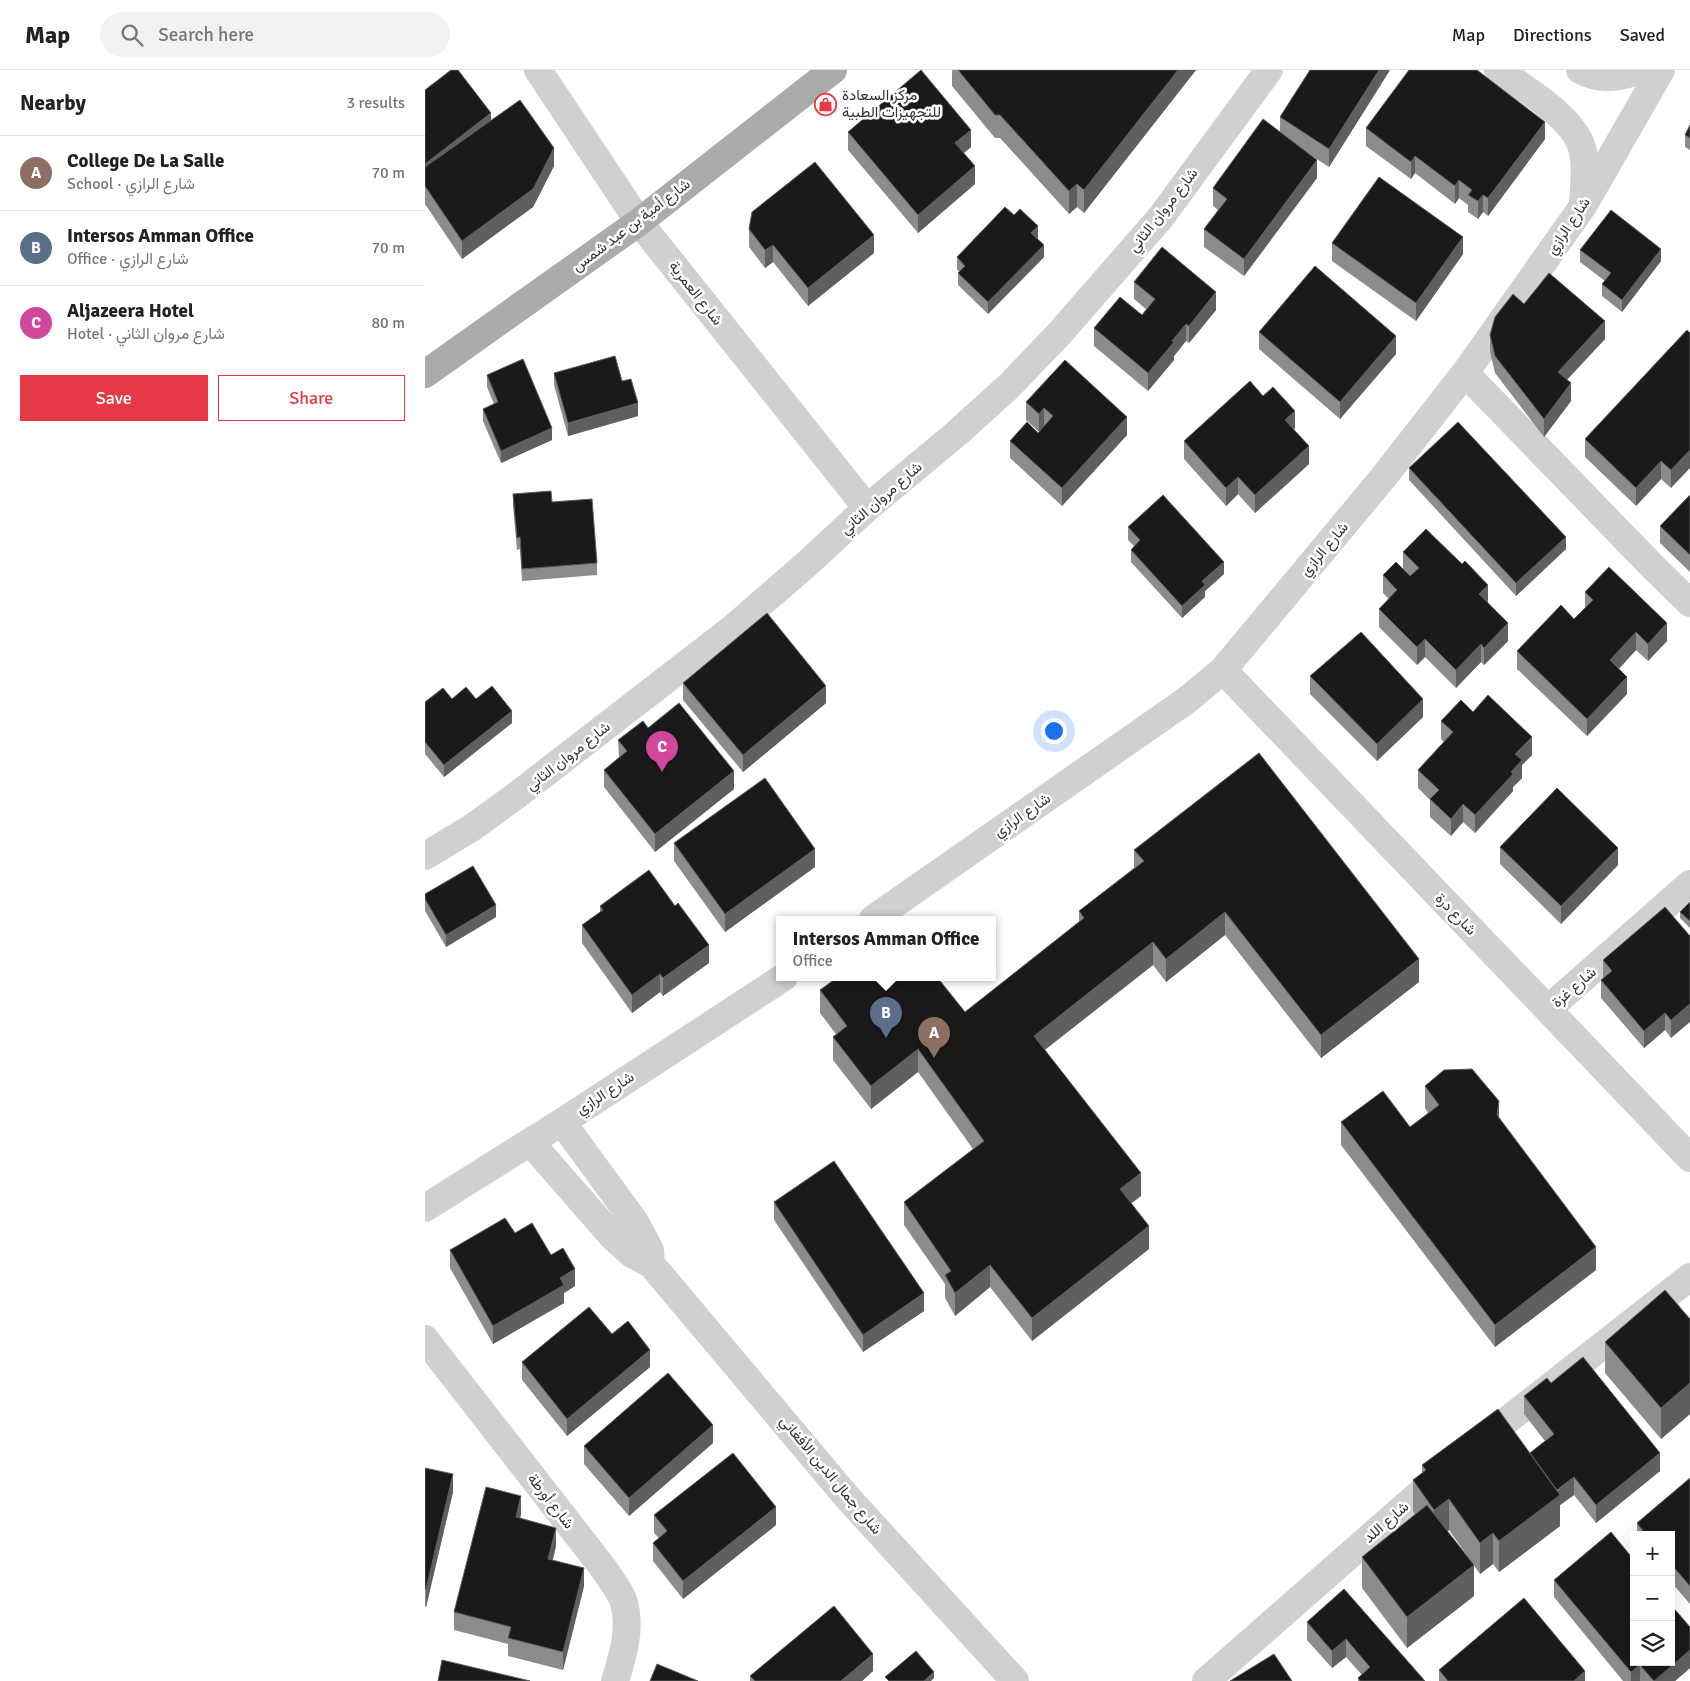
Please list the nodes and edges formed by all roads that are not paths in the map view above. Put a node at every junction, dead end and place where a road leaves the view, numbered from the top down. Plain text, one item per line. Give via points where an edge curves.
1 (538, 70) edge
2 (833, 70) edge
3 (1269, 70) edge
4 (1498, 70) edge
5 (1580, 70) edge
6 (1640, 70) edge
7 (1661, 70) edge
8 (1583, 206) junction
9 (639, 222) junction
10 (425, 374) edge
11 (1465, 374) junction
12 (867, 508) junction
13 (1690, 603) edge
14 (1223, 670) junction
15 (425, 856) edge
16 (1690, 884) edge
17 (877, 916) edge
18 (779, 981) edge
19 (1548, 1009) junction
20 (562, 1122) junction
21 (530, 1142) junction
22 (1690, 1158) edge
23 (425, 1208) edge
24 (651, 1264) junction
25 (1690, 1277) edge
26 (425, 1339) edge
27 (615, 1681) edge
28 (1015, 1681) edge
29 (1206, 1681) edge

1 - 9 street, شارع العمرية
2 - 9 main road, شارع أمية بن عبد شمس
3 - 12 street, شارع مروان الثاني via 1161,217 1053,340 956,434
4 - 8 street via 1550,106 1573,131 1582,148
5 - 6 street via 1607,78
7 - 8 street, شارع الرازي
8 - 11 street, شارع الرازي
9 - 10 main road, شارع أمية بن عبد شمس
9 - 12 street, شارع العمرية
11 - 13 street
11 - 14 street, شارع الرازي via 1383,479
12 - 15 street, شارع مروان الثاني via 733,628 510,801
14 - 17 street, شارع الرازي via 1187,700
14 - 19 street, شارع درة
16 - 19 street, شارع غزة
18 - 20 street, شارع الرازي
19 - 22 street, شارع درة
20 - 21 street, شارع الرازي
20 - 24 street, شارع جمال الدين الأفغاني via 635,1222 650,1250
21 - 23 street, شارع الرازي
21 - 24 street, شارع جمال الدين الأفغاني via 613,1237
24 - 28 street, شارع جمال الدين الأفغاني via 847,1497
25 - 29 street, شارع اللد via 1495,1430
26 - 27 street, شارع أورطة via 604,1569 623,1599 626,1636

